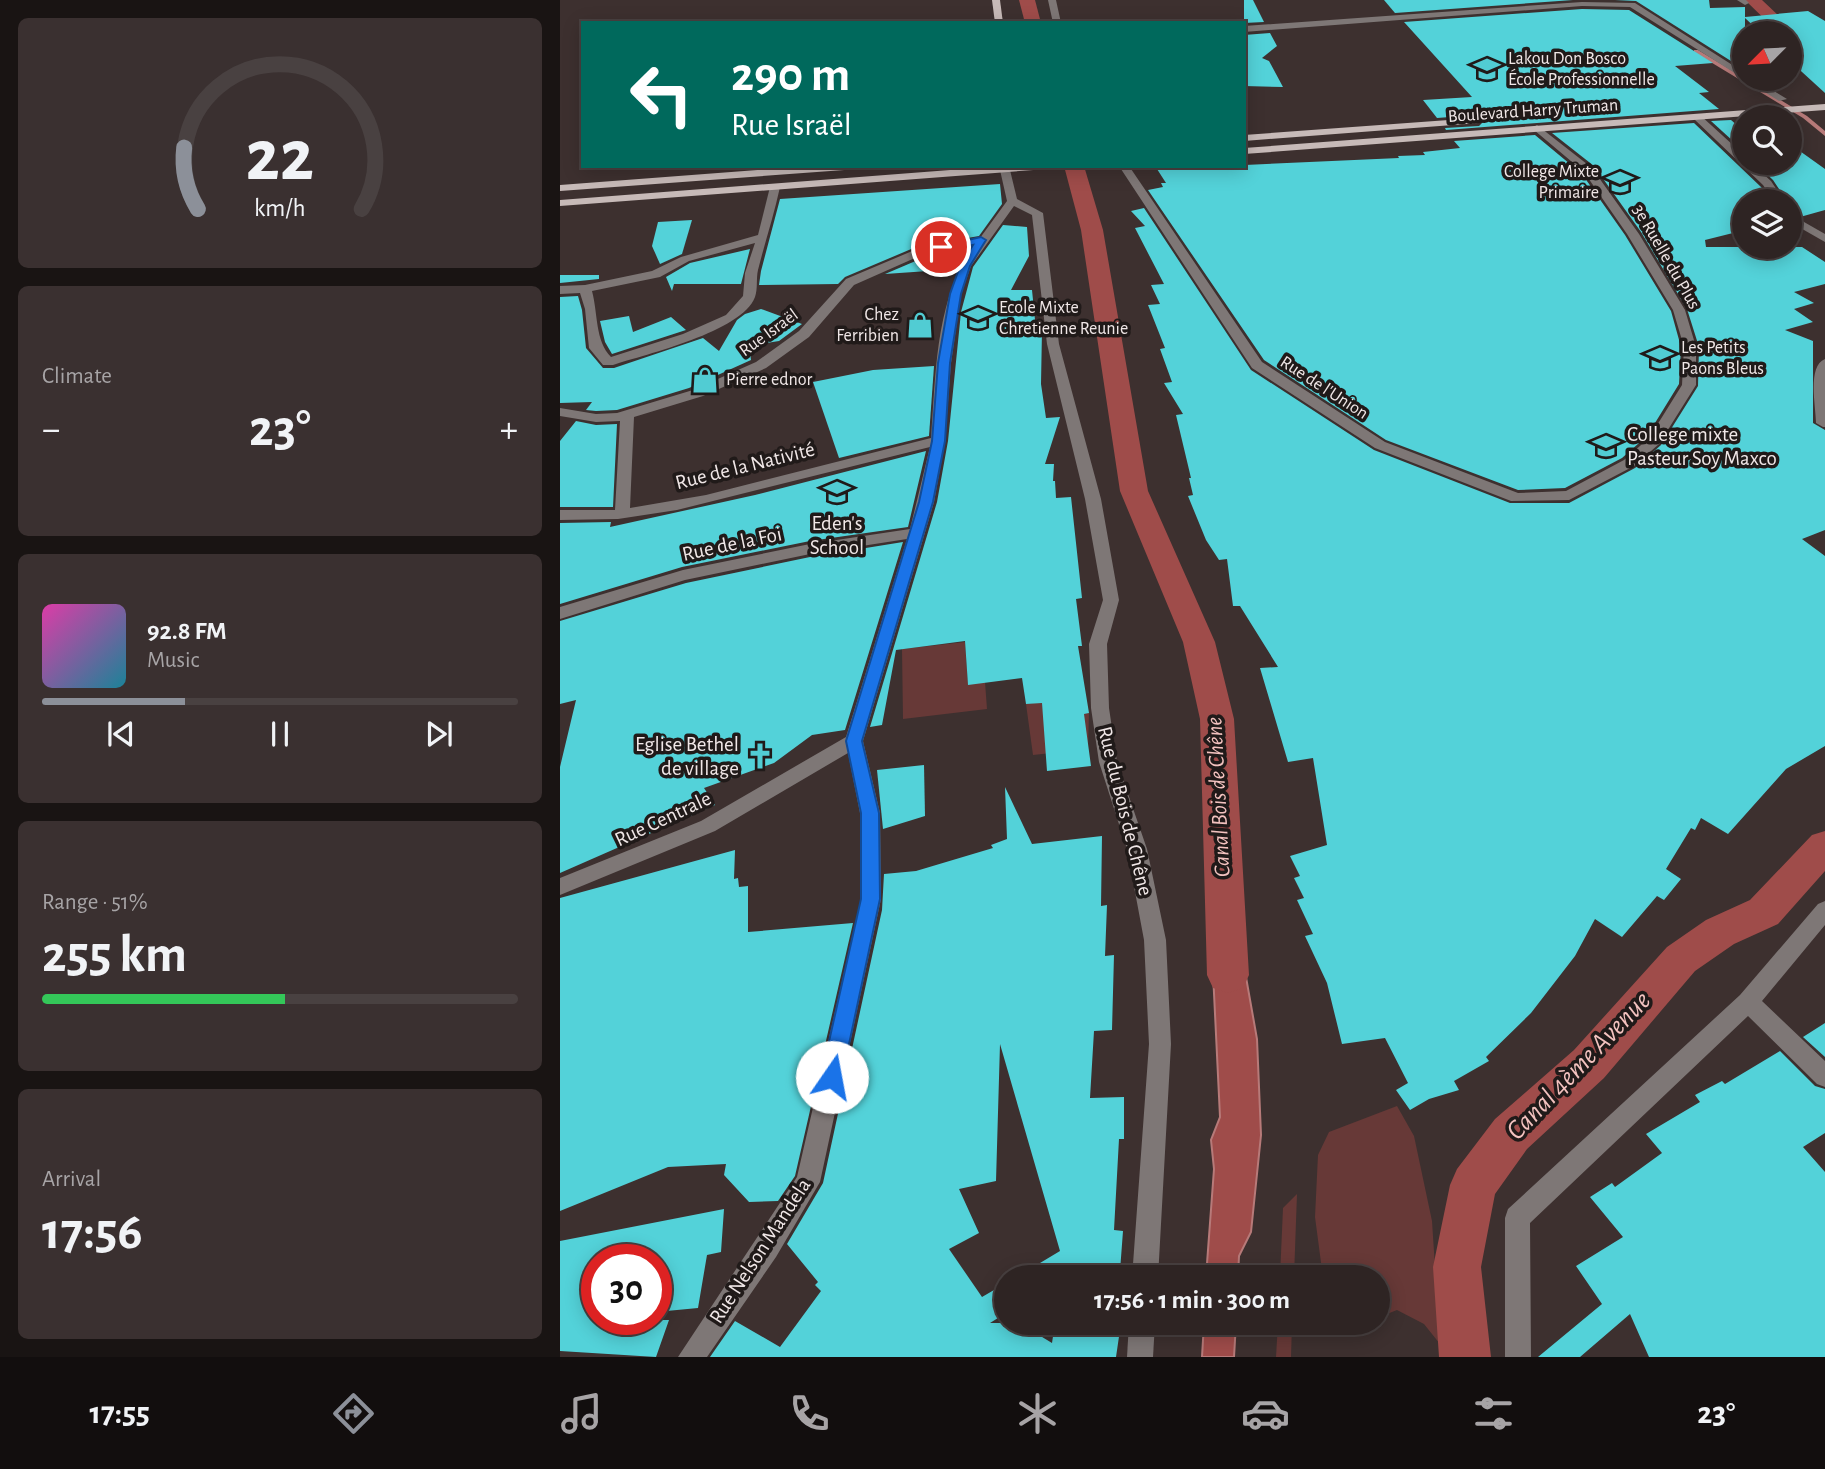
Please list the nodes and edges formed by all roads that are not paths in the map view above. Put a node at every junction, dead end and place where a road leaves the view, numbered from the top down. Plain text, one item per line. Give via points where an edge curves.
1 (996, 0) edge
2 (1644, 0) edge
3 (1053, 1) edge
4 (1632, 5) junction
5 (999, 21) edge
6 (1057, 21) edge
7 (1246, 29) edge
8 (1732, 69) edge
9 (1768, 91) edge
10 (1825, 96) edge
11 (1782, 99) junction
12 (1755, 101) dead end
13 (1825, 107) edge
14 (1697, 117) junction
15 (1493, 120) dead end
16 (1537, 128) junction
17 (1246, 138) edge
18 (1732, 150) edge
19 (1246, 151) edge
20 (831, 168) edge
21 (1020, 168) edge
22 (1125, 168) edge
23 (1005, 170) junction
24 (1759, 175) edge
25 (775, 187) junction
26 (560, 188) edge
27 (1771, 189) edge
28 (1012, 201) junction
29 (560, 203) edge
30 (1802, 224) edge
31 (762, 237) junction
32 (1825, 239) edge
33 (981, 240) junction
34 (585, 289) junction
35 (560, 290) edge
36 (1825, 363) edge
37 (560, 412) edge
38 (627, 415) junction
39 (1823, 423) dead end
40 (938, 441) junction
41 (1516, 498) joint
42 (622, 514) junction
43 (560, 515) edge
44 (918, 533) junction
45 (560, 613) edge
46 (854, 741) junction
47 (560, 887) edge
48 (1825, 910) edge
49 (1748, 1002) junction
50 (1825, 1076) edge
51 (1146, 1265) edge
52 (1141, 1335) edge
53 (691, 1357) edge
54 (1140, 1357) edge
55 (1518, 1357) edge

1 - 5 main road
2 - 4 street
3 - 6 street
4 - 7 street via 1583,4
4 - 8 street
9 - 11 street
10 - 11 main road
11 - 12 main road
13 - 14 main road, Boulevard Harry Truman
14 - 16 main road, Boulevard Harry Truman
14 - 18 street
15 - 17 main road, Boulevard Harry Truman
16 - 19 main road, Boulevard Harry Truman
16 - 41 street, 3e Ruelle du Plus via 1588,170 1679,310 1690,347 1689,385 1654,442 1629,463 1569,495
20 - 26 main road
21 - 23 main road
22 - 41 street, Rue de l'Union via 1257,365 1380,444
23 - 25 main road
23 - 28 street
24 - 27 street
25 - 29 main road
25 - 31 street
28 - 33 street, Rue Nelson Mandela
28 - 51 street, Rue du Bois de Chêne via 1037,213 1053,344 1105,558 1111,600 1098,644 1100,708 1108,762 1137,849 1155,940 1160,1044
30 - 32 street
31 - 34 street via 685,259 656,274
31 - 34 street via 749,297 730,317 688,337 621,359 608,362 595,348
33 - 38 street, Rue Israël via 921,251 850,282 804,334 761,365 698,393
33 - 40 street, Rue Nelson Mandela via 955,294
34 - 35 street
36 - 39 street via 1821,368
37 - 38 street, Rue Israël via 596,418
38 - 42 street
40 - 42 street, Rue de la Nativité via 740,491
40 - 44 street, Rue Nelson Mandela
42 - 43 street, Rue de la Nativité
44 - 45 street, Rue de la Foi via 683,575
44 - 46 street, Rue Nelson Mandela
46 - 47 street, Rue Centrale via 696,832
46 - 53 street, Rue Nelson Mandela via 870,813 871,899 808,1182
48 - 49 street
49 - 50 street
49 - 55 street via 1517,1218
52 - 54 street

